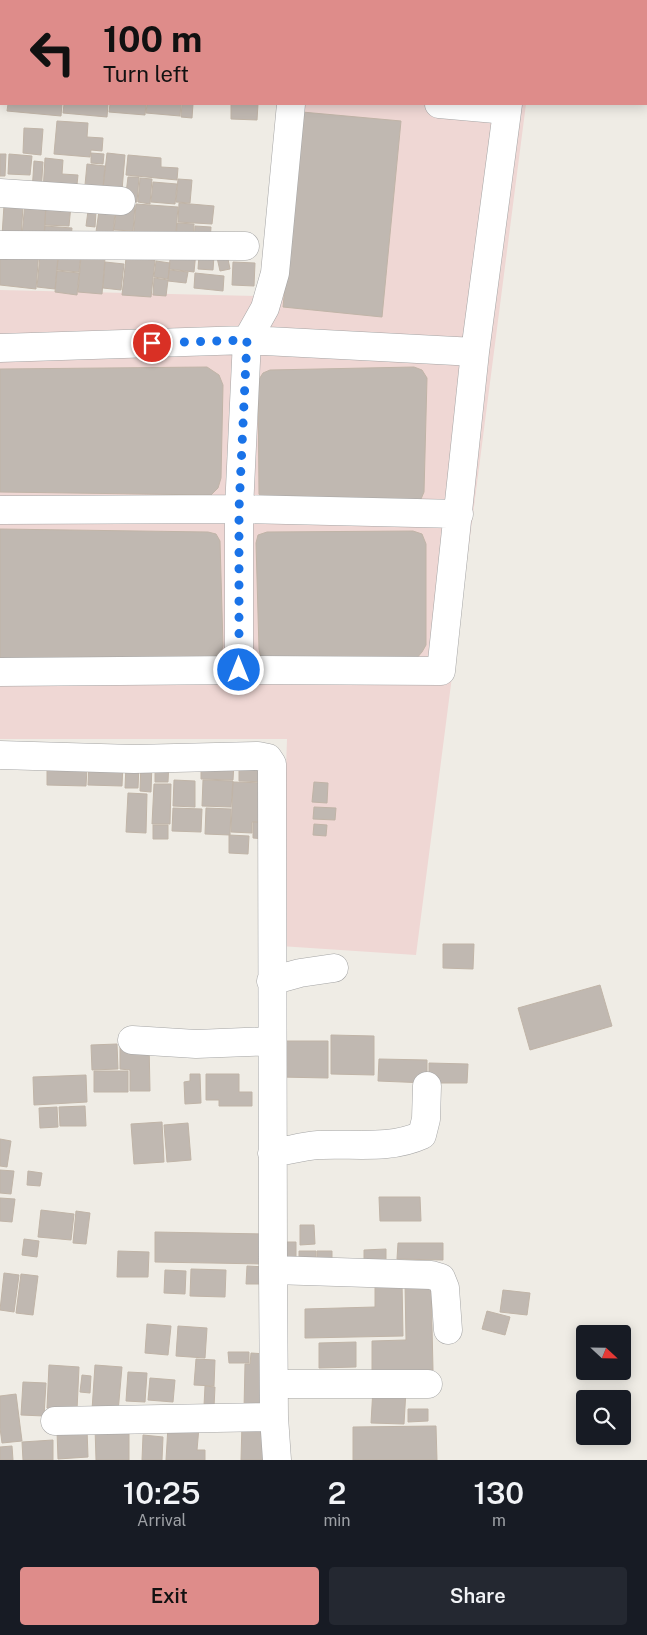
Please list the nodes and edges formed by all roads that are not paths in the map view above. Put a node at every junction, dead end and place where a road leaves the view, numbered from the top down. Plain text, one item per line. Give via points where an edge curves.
1 (291, 105) edge
2 (462, 105) edge
3 (508, 107) edge
4 (0, 194) edge
5 (121, 200) dead end
6 (0, 245) edge
7 (245, 246) dead end
8 (247, 340) junction
9 (0, 348) edge
10 (475, 352) junction
11 (239, 509) junction
12 (0, 510) edge
13 (459, 514) junction
14 (239, 670) junction
15 (0, 672) edge
16 (0, 754) edge
17 (334, 968) dead end
18 (271, 981) junction
19 (132, 1040) dead end
20 (272, 1041) junction
21 (427, 1086) dead end
22 (272, 1153) junction
23 (272, 1270) junction
24 (448, 1330) dead end
25 (274, 1384) junction
26 (428, 1384) dead end
27 (274, 1417) junction
28 (55, 1421) dead end
29 (277, 1460) edge

1 - 8 street via 274,273 265,308
2 - 3 street
3 - 10 street
4 - 5 street
6 - 7 street
8 - 9 street
8 - 10 street
8 - 11 street
10 - 13 street
11 - 12 street
11 - 13 street
11 - 14 street
13 - 14 street via 441,671
14 - 15 street
16 - 18 street via 134,759 268,758 272,764
17 - 18 street
18 - 20 street
19 - 20 street via 196,1044
20 - 22 street
21 - 22 street via 422,1135 413,1139 378,1146 317,1145
22 - 23 street
23 - 24 street via 431,1275 441,1278 445,1288
23 - 25 street
25 - 26 street
25 - 27 street
27 - 28 street
27 - 29 street

